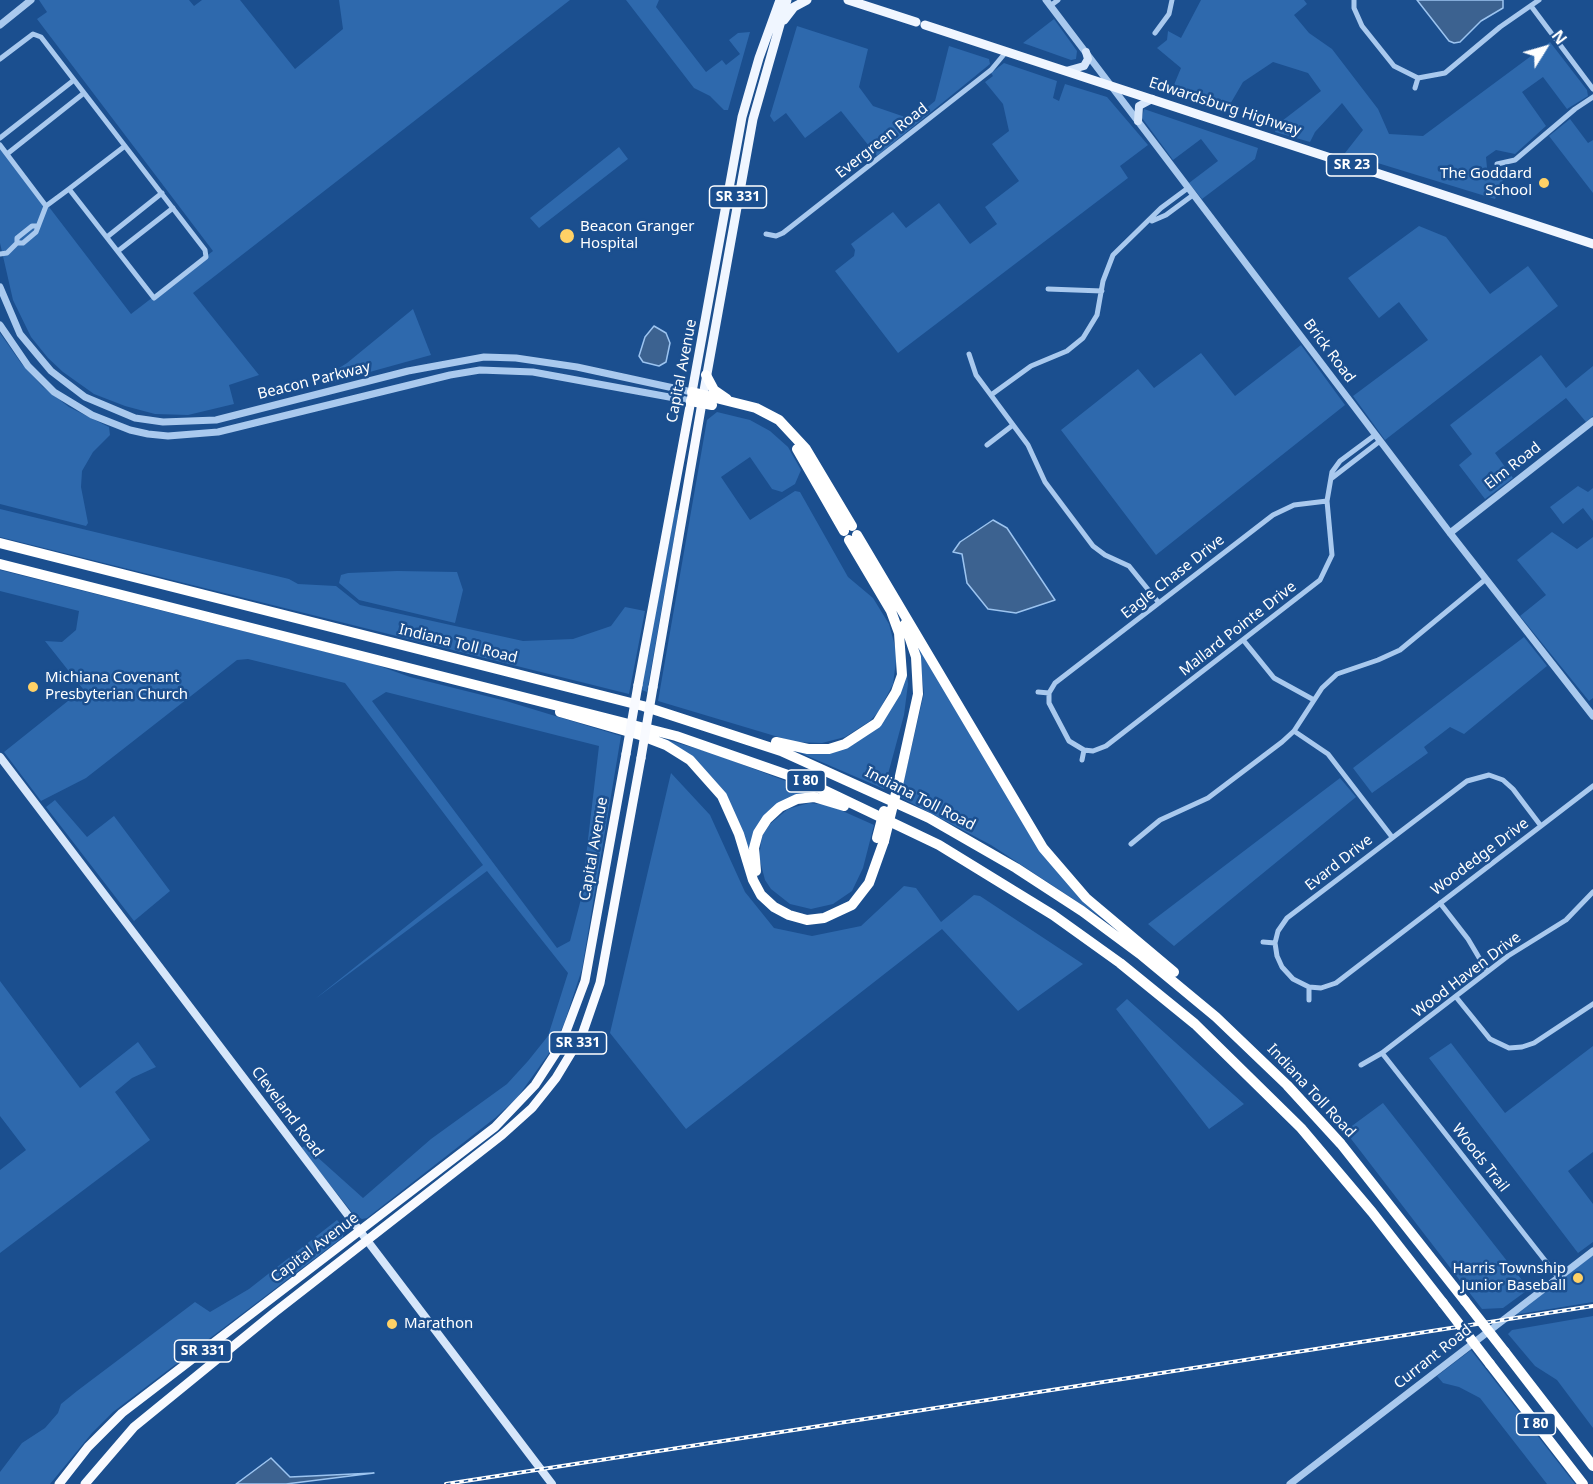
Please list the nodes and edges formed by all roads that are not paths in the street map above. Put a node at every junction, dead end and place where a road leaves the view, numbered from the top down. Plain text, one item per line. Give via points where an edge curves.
1 (31, 0) edge
2 (773, 0) edge
3 (780, 0) edge
4 (787, 0) edge
5 (807, 0) edge
6 (848, 0) edge
7 (1058, 0) edge
8 (1172, 0) edge
9 (1354, 0) edge
10 (1539, 0) edge
11 (1048, 3) edge
12 (1531, 6) junction
13 (0, 25) edge
14 (775, 25) junction
15 (1155, 33) dead end
16 (1006, 52) junction
17 (1086, 52) junction
18 (0, 59) edge
19 (1065, 71) junction
20 (1418, 78) junction
21 (74, 80) junction
22 (1111, 85) junction
23 (1415, 88) dead end
24 (1593, 89) edge
25 (84, 93) junction
26 (1593, 97) edge
27 (1152, 99) junction
28 (1138, 121) junction
29 (0, 138) edge
30 (0, 145) edge
31 (125, 146) junction
32 (7, 154) junction
33 (1497, 164) dead end
34 (1188, 188) junction
35 (69, 189) junction
36 (162, 193) junction
37 (1193, 195) junction
38 (46, 206) junction
39 (173, 208) junction
40 (1148, 223) junction
41 (766, 234) dead end
42 (107, 237) junction
43 (1593, 244) edge
44 (118, 251) junction
45 (0, 254) edge
46 (0, 287) edge
47 (1048, 290) dead end
48 (1102, 291) junction
49 (0, 325) edge
50 (969, 354) dead end
51 (706, 375) junction
52 (991, 395) junction
53 (697, 398) junction
54 (739, 404) junction
55 (1593, 421) edge
56 (1013, 424) junction
57 (1375, 435) junction
58 (1380, 441) junction
59 (987, 445) dead end
60 (1330, 479) junction
61 (1327, 501) junction
62 (851, 533) junction
63 (1450, 533) junction
64 (0, 543) edge
65 (0, 564) edge
66 (1486, 579) junction
67 (1159, 603) junction
68 (893, 606) junction
69 (1244, 641) junction
70 (489, 687) junction
71 (1038, 692) dead end
72 (1049, 696) junction
73 (1314, 700) junction
74 (1593, 716) edge
75 (682, 718) junction
76 (1294, 731) junction
77 (1084, 750) junction
78 (0, 757) edge
79 (1082, 760) dead end
80 (1593, 786) edge
81 (1541, 825) junction
82 (1392, 837) junction
83 (880, 839) junction
84 (1131, 844) dead end
85 (939, 845) junction
86 (1593, 892) edge
87 (1440, 903) junction
88 (1263, 942) dead end
89 (1275, 943) junction
90 (1487, 971) junction
91 (1309, 987) junction
92 (1456, 997) junction
93 (1310, 1000) dead end
94 (1593, 1004) edge
95 (1244, 1042) junction
96 (1382, 1053) junction
97 (1361, 1065) dead end
98 (360, 1233) junction
99 (366, 1241) junction
100 (1593, 1251) edge
101 (1558, 1277) junction
102 (1593, 1466) edge
103 (59, 1484) edge
104 (85, 1484) edge
105 (552, 1484) edge
106 (1290, 1484) edge
107 (1583, 1484) edge

1 - 13 street
2 - 14 main road
3 - 14 main road, Capital Avenue / SR 331
4 - 14 main road, Capital Avenue / SR 331
5 - 14 main road
6 - 16 main road, Edwardsburg Highway / SR 23
7 - 11 street
8 - 15 street via 1169,14
9 - 20 street via 1362,26 1394,66
10 - 12 street
11 - 17 street, Brick Road
12 - 20 street via 1445,73
12 - 24 street
14 - 51 main road, Capital Avenue / SR 331 via 753,119
14 - 53 main road, Capital Avenue / SR 331 via 742,117
16 - 19 main road, Edwardsburg Highway / SR 23
16 - 41 street, Evergreen Road via 991,70 783,233
17 - 19 main road via 1084,66
17 - 22 street, Brick Road
18 - 21 street via 33,34 41,37
19 - 22 main road, Edwardsburg Highway / SR 23
20 - 23 street
21 - 25 street
21 - 29 street
22 - 27 main road, Edwardsburg Highway / SR 23
22 - 28 street, Brick Road
25 - 31 street
25 - 32 street
26 - 33 street via 1515,160
27 - 28 main road via 1139,106
27 - 43 main road, Edwardsburg Highway / SR 23
28 - 34 street, Brick Road
30 - 32 street
31 - 35 street
31 - 36 street
32 - 38 street
34 - 37 street, Brick Road
34 - 40 street
35 - 38 street
35 - 42 street
36 - 39 street
36 - 42 street
37 - 40 street
37 - 57 street, Brick Road
38 - 45 street via 38,226 32,226 7,253
39 - 44 street
39 - 44 street via 205,250 206,257 154,298
40 - 48 street via 1113,255
42 - 44 street
46 - 53 street, Beacon Parkway via 20,334 51,371 86,398 135,418 163,422 216,420 408,371 484,357 577,368
47 - 48 street
48 - 52 street via 1097,315 1083,338 1067,351 1031,366
49 - 53 street, Beacon Parkway via 28,366 54,392 92,415 148,434 218,432 480,370 533,372
50 - 52 street via 976,375
51 - 53 main road, Capital Avenue / SR 331
51 - 54 highway via 714,390
52 - 56 street
53 - 54 highway
53 - 62 highway via 754,415 780,430 800,453
53 - 98 highway, Capital Avenue / SR 331, bridge via 638,685 585,981 561,1045 535,1085 506,1118
53 - 99 highway, Capital Avenue / SR 331, bridge via 641,758 602,975 589,1018 546,1092 513,1126
54 - 62 highway via 764,412 791,431 806,449
55 - 63 street, Elm Road
56 - 59 street
56 - 67 street via 1045,482 1093,546 1129,566
57 - 58 street, Brick Road
57 - 60 street, Mallard Pointe Drive via 1340,461
58 - 60 street
58 - 63 street, Brick Road
60 - 61 street, Mallard Pointe Drive
61 - 67 street, Eagle Chase Drive via 1294,505 1278,512
61 - 69 street, Mallard Pointe Drive via 1332,549 1327,570 1316,584
62 - 68 highway
63 - 66 street, Brick Road
64 - 75 highway, Indiana Toll Road / I 80
65 - 70 highway, I 80
66 - 73 street via 1406,645 1337,674
66 - 74 street, Brick Road
67 - 72 street, Eagle Chase Drive via 1056,683
68 - 75 highway via 902,675 877,723 845,744 829,749 790,746 713,722
68 - 83 highway, bridge via 912,643 919,676 916,715
68 - 95 highway via 1057,867 1086,898 1215,1010
69 - 73 street via 1274,678
69 - 77 street, Mallard Pointe Drive via 1106,746
70 - 83 highway via 515,699 640,735 690,760 722,796 761,895 789,915 807,920 824,918 852,905 869,883
70 - 85 highway, I 80 via 721,750 805,781
71 - 72 street
72 - 77 street via 1069,741
73 - 76 street
75 - 95 highway, Indiana Toll Road / I 80 via 829,770 987,850 1111,931
76 - 82 street via 1328,754
76 - 84 street via 1208,798 1160,820
77 - 79 street
78 - 98 main road, Cleveland Road
80 - 81 street, Woodedge Drive
81 - 82 street, Evard Drive via 1508,783 1483,776 1467,781
81 - 87 street, Woodedge Drive
82 - 89 street, Evard Drive via 1287,918
83 - 85 highway via 860,889 840,907 827,912 807,914 780,904 759,880 754,866 754,848 767,819 797,799 833,801
85 - 107 highway, I 80, bridge via 1062,921 1120,963 1195,1024 1256,1081 1372,1212
86 - 90 street, Wood Haven Drive via 1566,920
87 - 90 street
87 - 91 street, Woodedge Drive via 1336,982 1321,988
88 - 89 street
89 - 91 street via 1285,972
90 - 92 street, Wood Haven Drive
91 - 93 street
92 - 94 street via 1490,1039 1509,1048 1534,1043
92 - 96 street, Wood Haven Drive
95 - 102 highway, Indiana Toll Road / I 80, bridge via 1341,1144
96 - 97 street, Wood Haven Drive
96 - 101 street, Woods Trail
98 - 99 main road, Cleveland Road
98 - 103 highway, Capital Avenue / SR 331 via 122,1413
99 - 104 highway, Capital Avenue / SR 331 via 142,1420
99 - 105 main road, Cleveland Road
100 - 101 street, Currant Road
101 - 106 street, Currant Road

